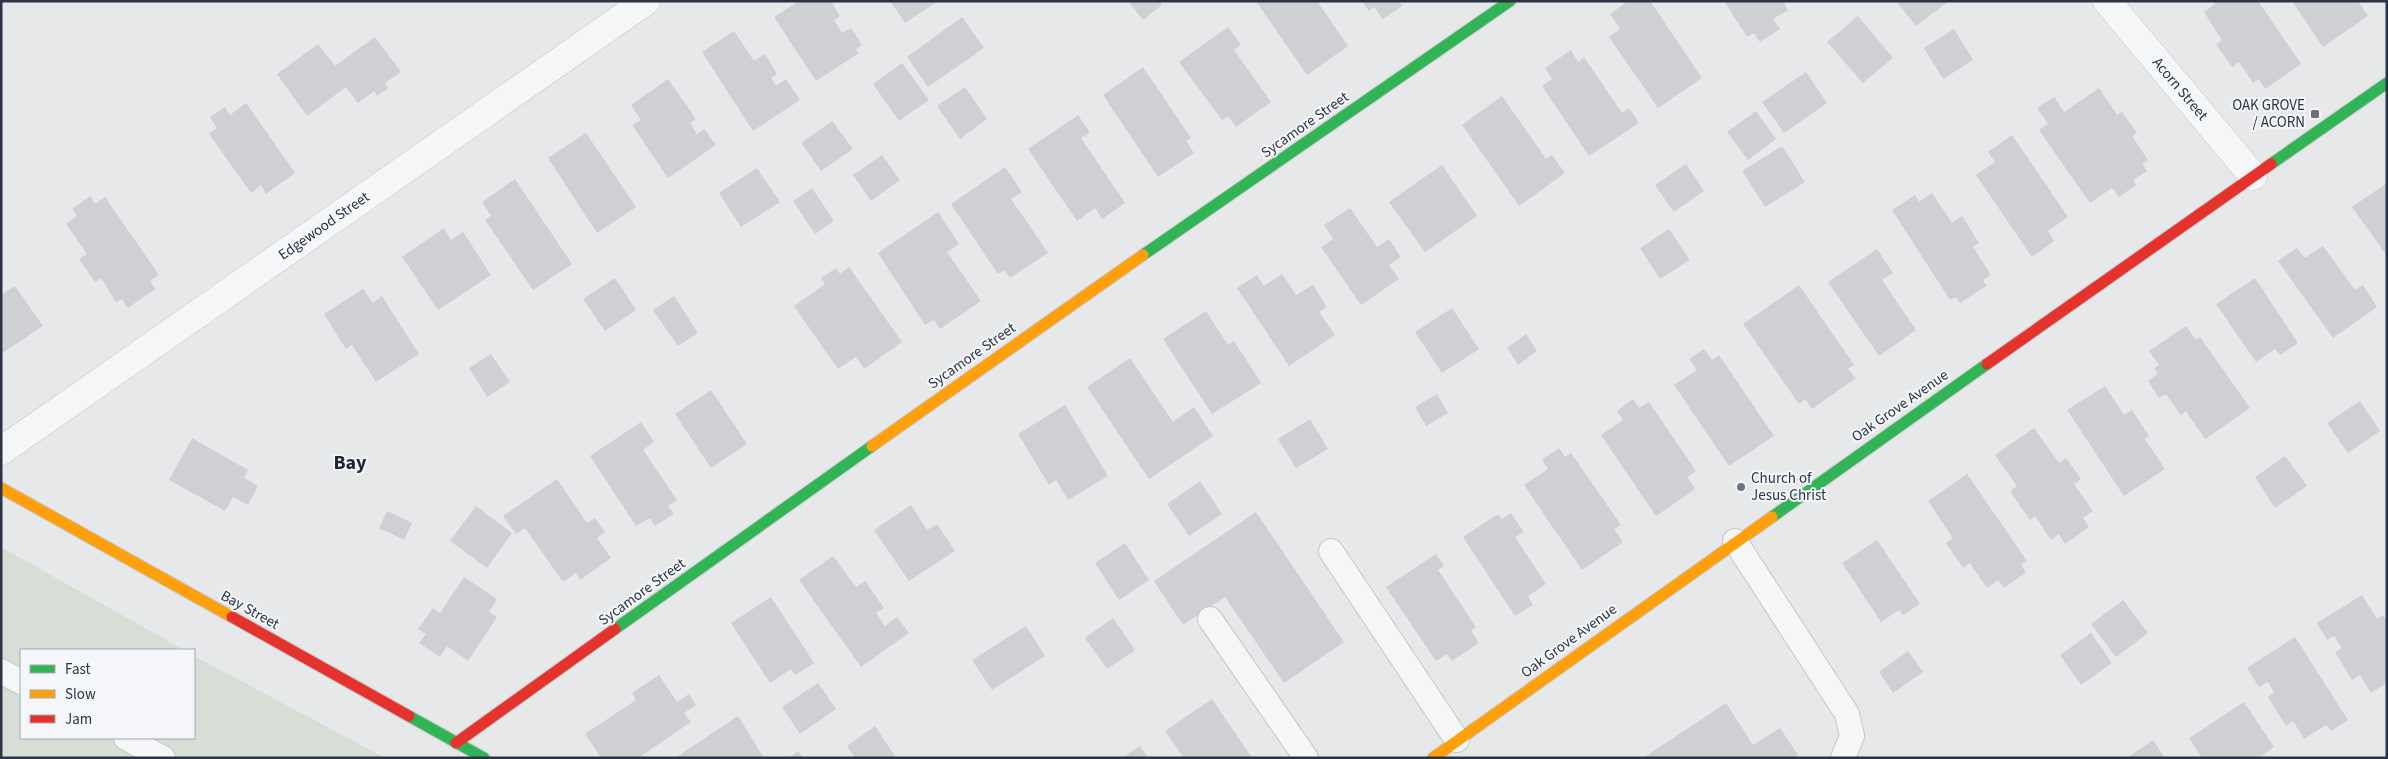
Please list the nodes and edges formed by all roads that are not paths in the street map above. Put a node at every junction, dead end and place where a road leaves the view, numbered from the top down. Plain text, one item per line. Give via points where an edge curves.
1 (646, 1) edge
2 (1510, 1) edge
3 (2107, 1) edge
4 (2387, 83) edge
5 (2252, 176) junction
6 (1, 451) edge
7 (1, 488) edge
8 (1735, 541) junction
9 (1331, 551) dead end
10 (1210, 619) dead end
11 (1, 671) edge
12 (20, 681) edge
13 (128, 739) edge
14 (1457, 740) junction
15 (456, 743) junction
16 (163, 758) edge
17 (484, 758) edge
18 (1306, 758) edge
19 (1432, 758) edge
20 (1843, 758) edge

1 - 6 street, Edgewood Street
2 - 15 street, Sycamore Street via 981,368
3 - 5 street, Acorn Street
4 - 5 street, Oak Grove Avenue
5 - 8 street, Oak Grove Avenue
7 - 15 street, Bay Street
8 - 14 street, Oak Grove Avenue
8 - 20 lane via 1847,714 1852,736
9 - 14 lane
10 - 18 lane
11 - 12 lane
13 - 16 lane
14 - 19 street, Oak Grove Avenue
15 - 17 street, Bay Street

